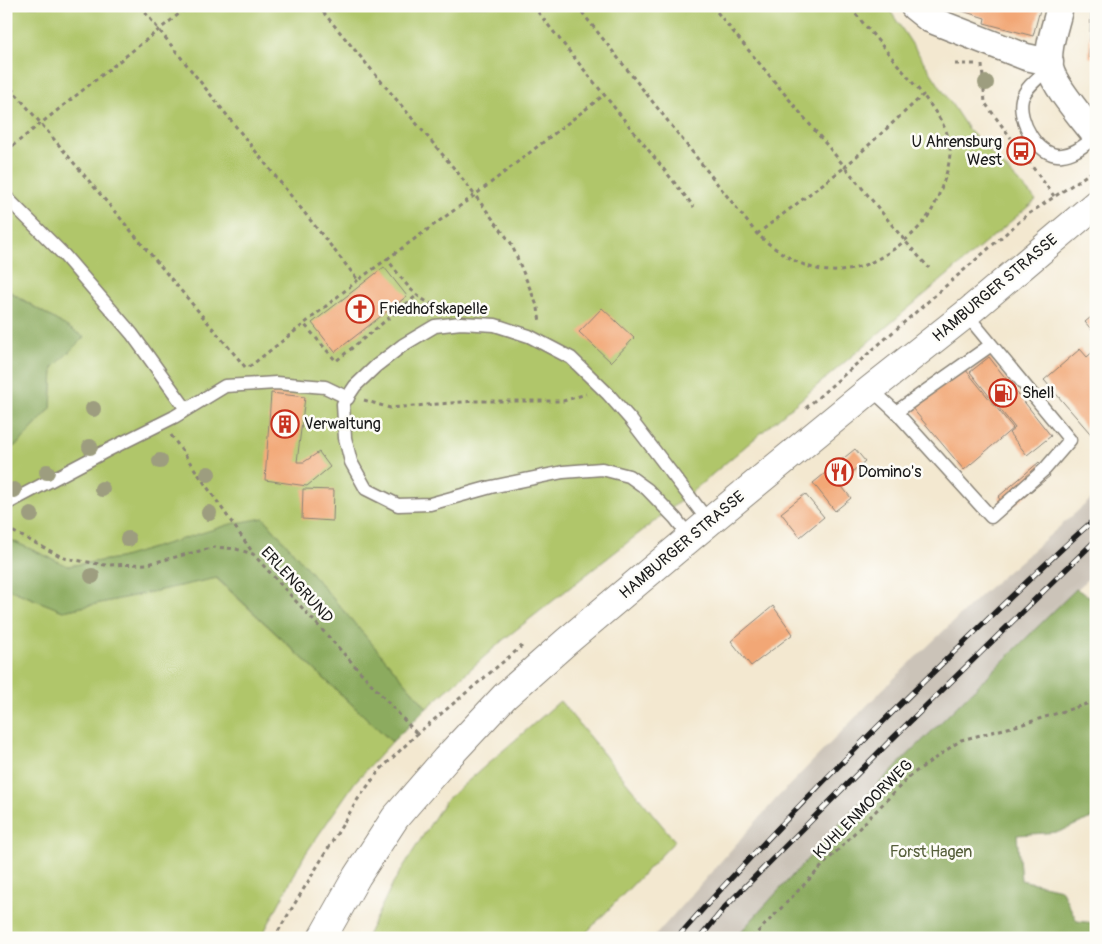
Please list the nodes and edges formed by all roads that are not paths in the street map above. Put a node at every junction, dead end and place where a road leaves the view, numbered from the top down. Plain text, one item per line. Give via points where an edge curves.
1 (1060, 6) edge
2 (914, 7) edge
3 (1050, 64) junction
4 (1096, 136) edge
5 (6, 197) edge
6 (1096, 204) edge
7 (966, 314) junction
8 (991, 345) junction
9 (871, 389) junction
10 (349, 395) junction
11 (186, 409) junction
12 (896, 412) junction
13 (6, 504) edge
14 (699, 530) junction
15 (322, 938) edge

1 - 3 street via 1050,46
2 - 3 street via 929,19 1002,49
3 - 4 street via 1061,89
3 - 4 lane via 1022,99 1023,120 1035,141 1044,150 1060,156 1071,154
5 - 11 lane via 64,255 132,334
6 - 7 main road, HAMBURGER STRASSE
7 - 8 lane
7 - 9 main road, HAMBURGER STRASSE
8 - 12 lane
8 - 12 lane via 1070,440 1045,469 991,517
9 - 12 lane
9 - 14 main road, HAMBURGER STRASSE
10 - 11 lane via 325,388 276,383 225,386
10 - 14 lane via 343,404 345,438 351,462 366,489 398,505 430,504 563,472 602,469 629,476 648,489 675,518
10 - 14 lane via 383,361 434,326 461,322 495,325 528,336 571,358 603,389 642,434
11 - 13 lane
14 - 15 main road, HAMBURGER STRASSE via 512,690 446,759 395,818 353,882

